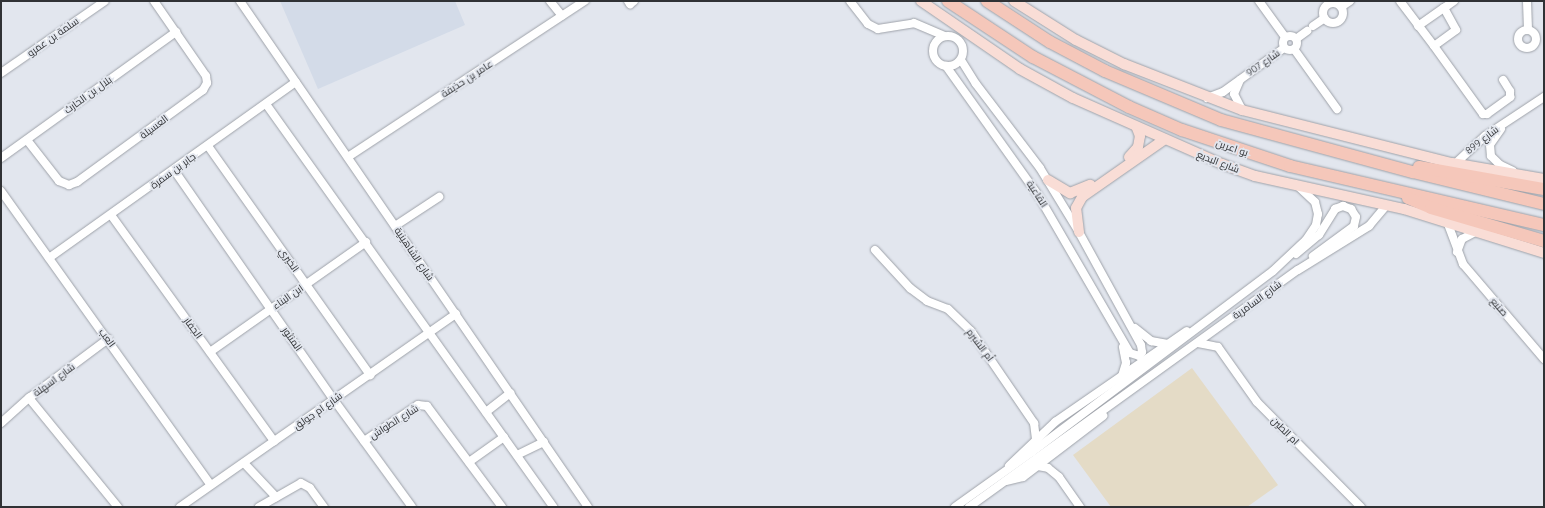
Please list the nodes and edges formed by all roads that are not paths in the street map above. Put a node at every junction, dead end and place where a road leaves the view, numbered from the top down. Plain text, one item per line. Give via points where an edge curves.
1 (104, 1) edge
2 (155, 1) edge
3 (240, 1) edge
4 (550, 1) edge
5 (585, 1) edge
6 (850, 1) edge
7 (921, 1) edge
8 (948, 1) edge
9 (986, 1) edge
10 (1014, 1) edge
11 (1259, 1) edge
12 (1350, 1) edge
13 (1400, 1) edge
14 (1454, 1) edge
15 (1527, 1) edge
16 (1341, 7) junction
17 (1444, 8) junction
18 (562, 16) junction
19 (1325, 18) junction
20 (1418, 26) junction
21 (924, 28) junction
22 (1528, 29) dead end
23 (176, 32) junction
24 (944, 36) junction
25 (1285, 37) junction
26 (1296, 39) junction
27 (934, 45) junction
28 (1434, 46) junction
29 (1284, 48) junction
30 (1294, 49) junction
31 (961, 60) junction
32 (946, 66) junction
33 (1, 72) edge
34 (1241, 78) junction
35 (1503, 80) dead end
36 (296, 82) junction
37 (1544, 97) edge
38 (1207, 98) junction
39 (266, 104) junction
40 (1337, 109) dead end
41 (1242, 110) junction
42 (1511, 118) junction
43 (1137, 128) junction
44 (27, 140) junction
45 (1165, 140) junction
46 (208, 146) junction
47 (348, 157) junction
48 (1, 158) edge
49 (1456, 163) junction
50 (1392, 167) junction
51 (174, 170) junction
52 (1517, 172) junction
53 (1544, 179) edge
54 (1048, 180) junction
55 (1296, 185) junction
56 (1544, 189) edge
57 (1, 191) edge
58 (1395, 191) junction
59 (439, 197) dead end
60 (1544, 204) edge
61 (1386, 206) junction
62 (111, 215) junction
63 (1448, 224) junction
64 (1544, 225) edge
65 (395, 226) junction
66 (1079, 232) junction
67 (1475, 232) junction
68 (1544, 241) edge
69 (366, 242) junction
70 (875, 250) dead end
71 (1457, 252) junction
72 (1544, 253) edge
73 (49, 258) junction
74 (1306, 265) junction
75 (1273, 271) junction
76 (307, 284) junction
77 (1252, 287) junction
78 (271, 309) junction
79 (1124, 313) junction
80 (456, 314) junction
81 (1218, 328) junction
82 (1115, 330) junction
83 (429, 333) junction
84 (108, 339) junction
85 (1198, 342) junction
86 (1168, 344) junction
87 (1218, 348) junction
88 (210, 352) junction
89 (1544, 359) edge
90 (370, 375) junction
91 (1121, 378) junction
92 (510, 393) junction
93 (1127, 394) junction
94 (28, 398) junction
95 (334, 400) junction
96 (486, 412) junction
97 (1, 423) edge
98 (1034, 423) junction
99 (1049, 427) junction
100 (504, 437) junction
101 (1036, 438) junction
102 (274, 441) junction
103 (364, 441) junction
104 (544, 442) junction
105 (1056, 454) junction
106 (516, 455) junction
107 (252, 457) junction
108 (469, 462) junction
109 (244, 463) junction
110 (1038, 466) junction
111 (1007, 470) junction
112 (1059, 477) junction
113 (261, 478) junction
114 (1005, 481) junction
115 (212, 485) junction
116 (276, 497) junction
117 (118, 507) edge
118 (180, 507) edge
119 (259, 507) edge
120 (324, 507) edge
121 (412, 507) edge
122 (502, 507) edge
123 (553, 507) edge
124 (588, 507) edge
125 (954, 507) edge
126 (969, 507) edge
127 (1080, 507) edge
128 (1361, 507) edge

1 - 33 street, سلمة بن عمرو
2 - 23 street, العسيلة
3 - 36 street, شارع الشاهينية
4 - 18 street
5 - 18 street, عامر بن حذيفة
6 - 21 street via 868,24 878,30 910,24
7 - 43 main road, شارع البديع via 1020,69 1073,98
8 - 58 highway, بو اعرين via 1033,57 1165,123 1266,159
9 - 50 highway via 1078,57 1195,110 1246,128
10 - 38 main road via 1076,40 1124,64
11 - 25 street
12 - 16 street
13 - 20 street
14 - 17 street
15 - 22 street
16 - 19 street via 1334,3 1326,6
16 - 19 street via 1343,14 1339,21 1331,22
17 - 20 street
17 - 28 street via 1456,29
18 - 47 street, عامر بن حذيفة
19 - 26 street
20 - 28 street
21 - 24 street
21 - 27 street
23 - 44 street, بلال بن الحارث
23 - 44 street, العسيلة via 206,76 207,83 203,90 77,182 69,185 59,182
24 - 27 street
24 - 31 street via 956,38 961,42 964,48
25 - 26 street via 1291,36
25 - 29 street via 1282,41
26 - 30 street
27 - 32 street via 935,59
28 - 35 street via 1483,114 1488,114 1510,98 1510,90
29 - 30 street
29 - 34 street, شارع 907
30 - 40 street
31 - 32 street
31 - 54 street, القاعية
32 - 82 street, القاعية via 1038,195
34 - 38 street, شارع 907 via 1220,94
34 - 41 street, شارع 907 via 1234,94
36 - 39 street, جابر بن سمرة
36 - 47 street, شارع الشاهينية
37 - 42 street, شارع 899
38 - 41 main road
39 - 46 street, جابر بن سمرة
39 - 69 street
41 - 49 main road
42 - 49 street, شارع 899 via 1475,144
42 - 52 street, شارع 899 via 1492,140 1490,151 1495,162
43 - 45 main road, شارع البديع
43 - 54 main road via 1140,136 1137,151 1086,188 1067,192
44 - 48 street, بلال بن الحارث
45 - 55 main road, شارع البديع via 1222,164
45 - 66 main road via 1082,197 1076,208
46 - 51 street, جابر بن سمرة
46 - 76 street, الخيري
47 - 65 street, شارع الشاهينية
49 - 52 main road
50 - 56 highway via 1429,168
50 - 60 highway
51 - 62 street, جابر بن سمرة
51 - 78 street, المنثور
52 - 53 main road
54 - 66 street, القاعية
55 - 61 main road, شارع البديع
55 - 75 street, شارع السامرية via 1315,202 1317,219 1306,240
57 - 73 street, العب
58 - 64 highway, بو اعرين
58 - 68 highway via 1422,205
59 - 65 street
61 - 63 main road, شارع البديع
61 - 74 street, شارع السامرية via 1369,226
62 - 73 street, جابر بن سمرة
62 - 88 street, الجفار
63 - 67 main road, شارع البديع
63 - 71 street, صنيع
65 - 80 street, شارع الشاهينية
66 - 79 street, القاعية
67 - 71 street via 1462,238
67 - 72 main road, شارع البديع
69 - 76 street, ابن البناء
69 - 83 street
70 - 98 street, أم الشبرم via 910,288 927,301 948,310 971,331
71 - 89 street, صنيع via 1472,276
73 - 84 street, العب
74 - 75 street via 1317,253 1354,226 1356,217 1351,209 1343,206 1335,209 1316,239
74 - 81 street, شارع السامرية
75 - 77 street, شارع السامرية
76 - 78 street, ابن البناء
76 - 90 street, الخيري
77 - 86 street, شارع السامرية via 1239,292
77 - 111 street, شارع السامرية
78 - 88 street, ابن البناء
78 - 95 street, المنثور
79 - 82 street, القاعية via 1142,347 1141,354 1132,355
79 - 86 street, القاعية via 1146,338
80 - 83 street, شارع ام جولق
80 - 92 street, شارع الشاهينية
81 - 85 street, شارع السامرية
81 - 87 street
82 - 91 street, القاعية via 1125,355 1126,368
83 - 90 street, شارع ام جولق
83 - 96 street
84 - 94 street, شارع اسهلة
84 - 115 street, العب
85 - 87 street
85 - 93 street, شارع السامرية
86 - 91 street, شارع السامرية
87 - 128 street, ام الطين via 1257,402
88 - 102 street, الجفار
90 - 95 street, شارع ام جولق
91 - 99 street, شارع السامرية
92 - 96 street
92 - 104 street, شارع الشاهينية
93 - 105 street, شارع السامرية
93 - 114 street, شارع السامرية
94 - 97 street, شارع اسهلة
94 - 117 street
95 - 102 street, شارع ام جولق
95 - 103 street, المنثور
96 - 100 street
98 - 99 street
98 - 101 street, أم الشبرم
99 - 101 street, شارع السامرية
100 - 106 street
100 - 108 street
101 - 111 street, شارع السامرية via 1012,461
102 - 107 street, شارع ام جولق
103 - 108 street, شارع الطواش via 422,405 431,410
103 - 121 street, المنثور
104 - 106 street
104 - 124 street, شارع الشاهينية
105 - 110 street, شارع السامرية
105 - 112 street via 1054,462
106 - 123 street
107 - 109 street, شارع ام جولق
107 - 113 street
108 - 122 street, شارع الطواش
109 - 113 street
109 - 115 street, شارع ام جولق
110 - 112 street via 1048,468
110 - 114 street, شارع السامرية via 1021,478
111 - 125 street, شارع السامرية
112 - 127 street
113 - 116 street
114 - 126 street, شارع السامرية
115 - 118 street, شارع ام جولق
116 - 119 street
116 - 120 street via 297,484 304,484

